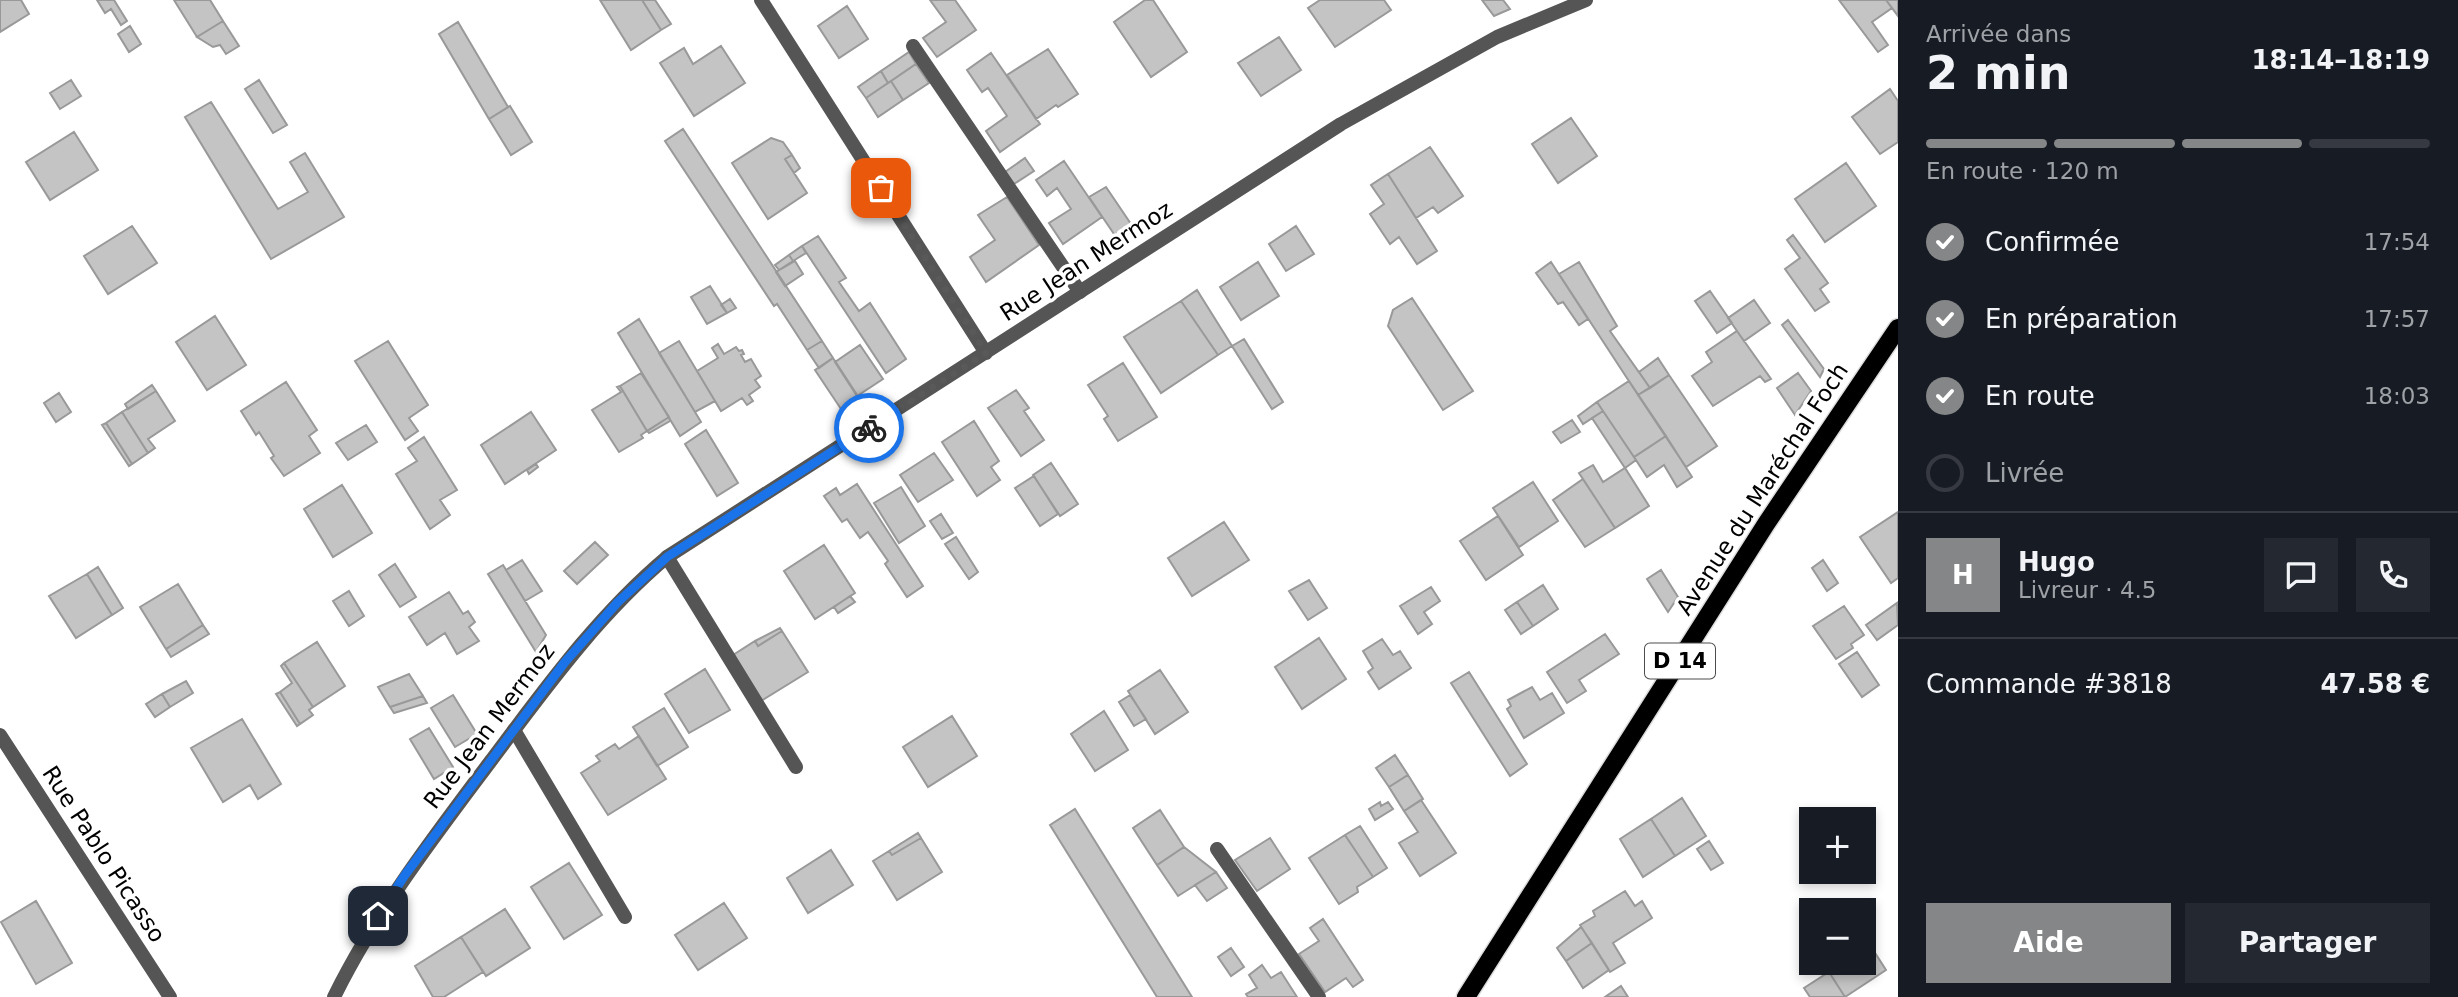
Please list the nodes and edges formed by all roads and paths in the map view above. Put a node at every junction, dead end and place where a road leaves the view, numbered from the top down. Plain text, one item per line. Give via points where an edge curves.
1 (761, 0) edge
2 (1586, 0) edge
3 (913, 46) dead end
4 (1080, 292) junction
5 (1898, 328) edge
6 (986, 353) junction
7 (667, 557) junction
8 (514, 730) junction
9 (0, 735) edge
10 (796, 767) dead end
11 (1217, 849) dead end
12 (625, 917) dead end
13 (170, 997) edge
14 (334, 997) edge
15 (1319, 997) edge
16 (1466, 997) edge

1 - 6 street
2 - 4 street, Rue Jean Mermoz via 1497,37 1341,124
3 - 4 street
4 - 6 street, Rue Jean Mermoz
5 - 16 main road, Avenue du Maréchal Foch / D 14 via 1766,524
6 - 7 street, Rue Jean Mermoz
7 - 8 street, Rue Jean Mermoz via 605,615
7 - 10 street
8 - 12 street
8 - 14 street, Rue Jean Mermoz via 405,875
9 - 13 street, Rue Pablo Picasso
11 - 15 street

